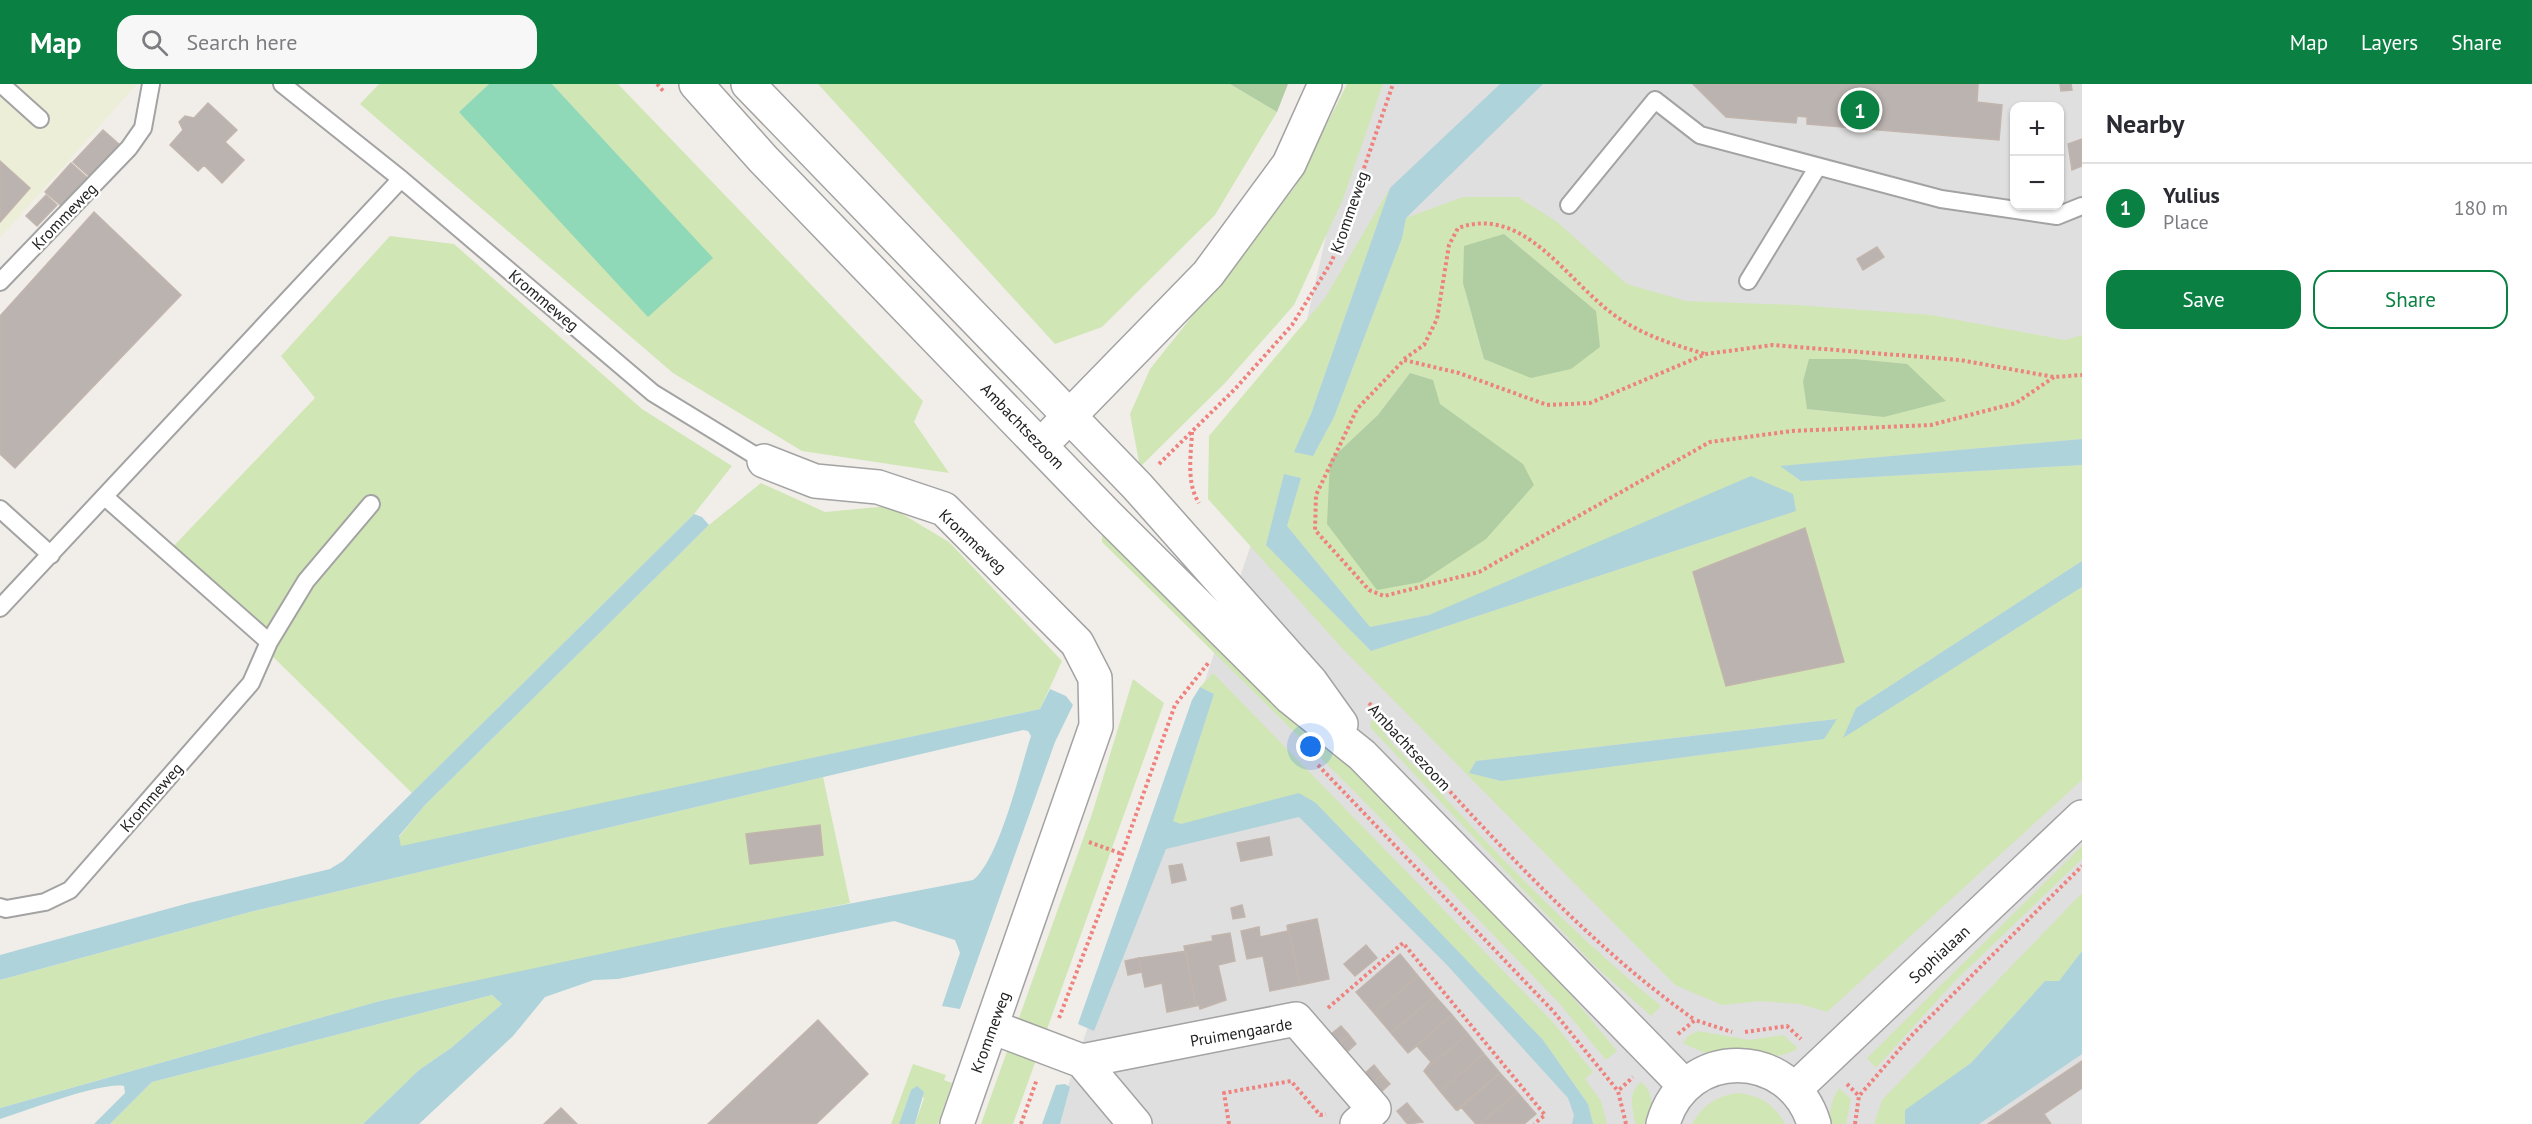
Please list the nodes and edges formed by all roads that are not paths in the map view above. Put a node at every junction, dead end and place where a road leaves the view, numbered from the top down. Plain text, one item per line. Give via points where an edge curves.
1 (0, 84) edge
2 (151, 84) edge
3 (282, 84) edge
4 (696, 84) edge
5 (748, 84) edge
6 (1325, 84) edge
7 (40, 119) dead end
8 (1817, 168) junction
9 (401, 179) junction
10 (1569, 205) dead end
11 (2082, 206) edge
12 (1748, 281) dead end
13 (0, 282) edge
14 (1069, 416) junction
15 (1042, 445) junction
16 (764, 461) joint
17 (105, 497) junction
18 (371, 504) dead end
19 (0, 509) edge
20 (51, 555) junction
21 (0, 608) edge
22 (269, 642) junction
23 (1362, 755) junction
24 (2082, 817) edge
25 (0, 907) edge
26 (992, 1027) junction
27 (1082, 1061) junction
28 (1684, 1085) junction
29 (1795, 1089) junction
30 (1365, 1117) edge
31 (957, 1124) edge
32 (1135, 1124) edge
33 (1662, 1124) edge
34 (1814, 1124) edge

1 - 7 lane
2 - 13 lane, Krommeweg via 143,128 129,148
3 - 9 lane, Krommeweg
4 - 15 street, Ambachtsezoom via 763,159
5 - 14 street, Ambachtsezoom
6 - 14 street via 1288,164 1208,274
8 - 10 lane via 1700,135 1655,100
8 - 11 lane via 1941,199 2057,216
8 - 12 lane
9 - 16 lane, Krommeweg via 653,393
9 - 17 lane
14 - 15 street
14 - 23 street, Ambachtsezoom via 1137,486 1311,682
15 - 23 street, Ambachtsezoom via 1291,698
16 - 26 street, Krommeweg via 815,481 878,487 944,509 1077,643 1095,678 1096,726
17 - 20 lane
17 - 22 lane
18 - 22 lane, Krommeweg via 306,581
19 - 20 lane
20 - 21 lane
22 - 25 lane, Krommeweg via 250,683 70,890 45,902
23 - 28 street, Ambachtsezoom
24 - 29 street, Sophialaan
26 - 27 street
26 - 31 street, Krommeweg
27 - 30 street, Pruimengaarde via 1296,1019
27 - 32 street
28 - 29 street via 1709,1071 1739,1065 1775,1074
28 - 33 street
29 - 34 street

